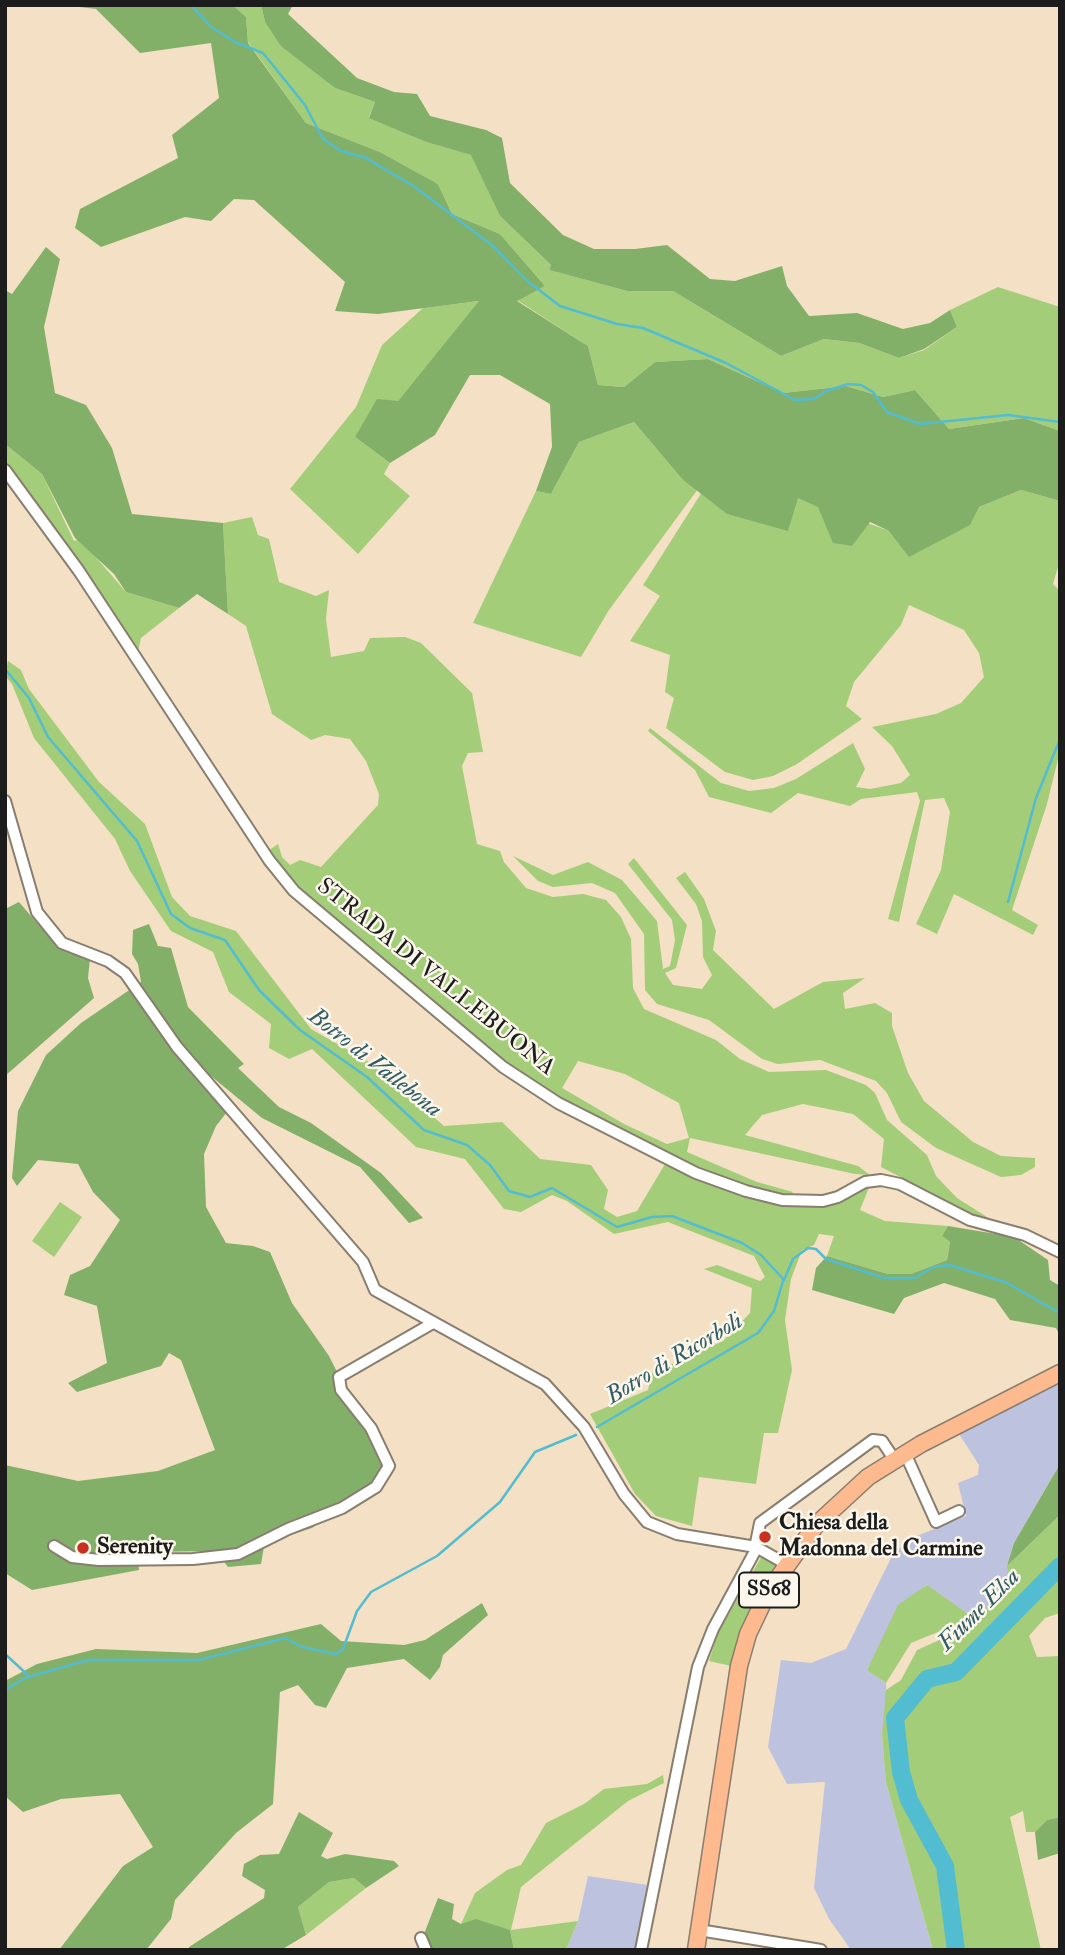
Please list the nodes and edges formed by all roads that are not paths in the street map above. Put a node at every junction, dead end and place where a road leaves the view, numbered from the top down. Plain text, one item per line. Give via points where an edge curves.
1 (5, 470) edge
2 (5, 801) edge
3 (1060, 1252) edge
4 (433, 1323) junction
5 (1060, 1373) edge
6 (899, 1456) junction
7 (959, 1511) dead end
8 (54, 1546) dead end
9 (756, 1547) junction
10 (786, 1564) junction
11 (699, 1930) junction
12 (421, 1938) dead end
13 (426, 1950) edge
14 (641, 1950) edge
15 (696, 1950) edge
16 (821, 1950) edge

1 - 3 street, STRADA DI VALLEBUONA via 79,571 294,891 503,1067 558,1103 661,1156 746,1191 782,1200 823,1200 881,1180 900,1184 970,1220 1025,1235
2 - 4 street via 37,912 62,943 108,961 125,973 177,1047 363,1262 376,1290
4 - 8 street via 339,1377 341,1391 371,1428 389,1466 376,1488 238,1554 99,1560 72,1557
4 - 9 street via 545,1384 586,1430 624,1494 647,1522 677,1534
5 - 6 main road, SS68
6 - 7 street via 936,1522
6 - 9 street via 882,1441 872,1441 765,1516
6 - 10 main road, SS68 via 834,1506
9 - 10 street
9 - 14 street via 698,1667
10 - 11 main road, SS68 via 761,1605 741,1658
11 - 15 main road, SS68
11 - 16 street
12 - 13 street

